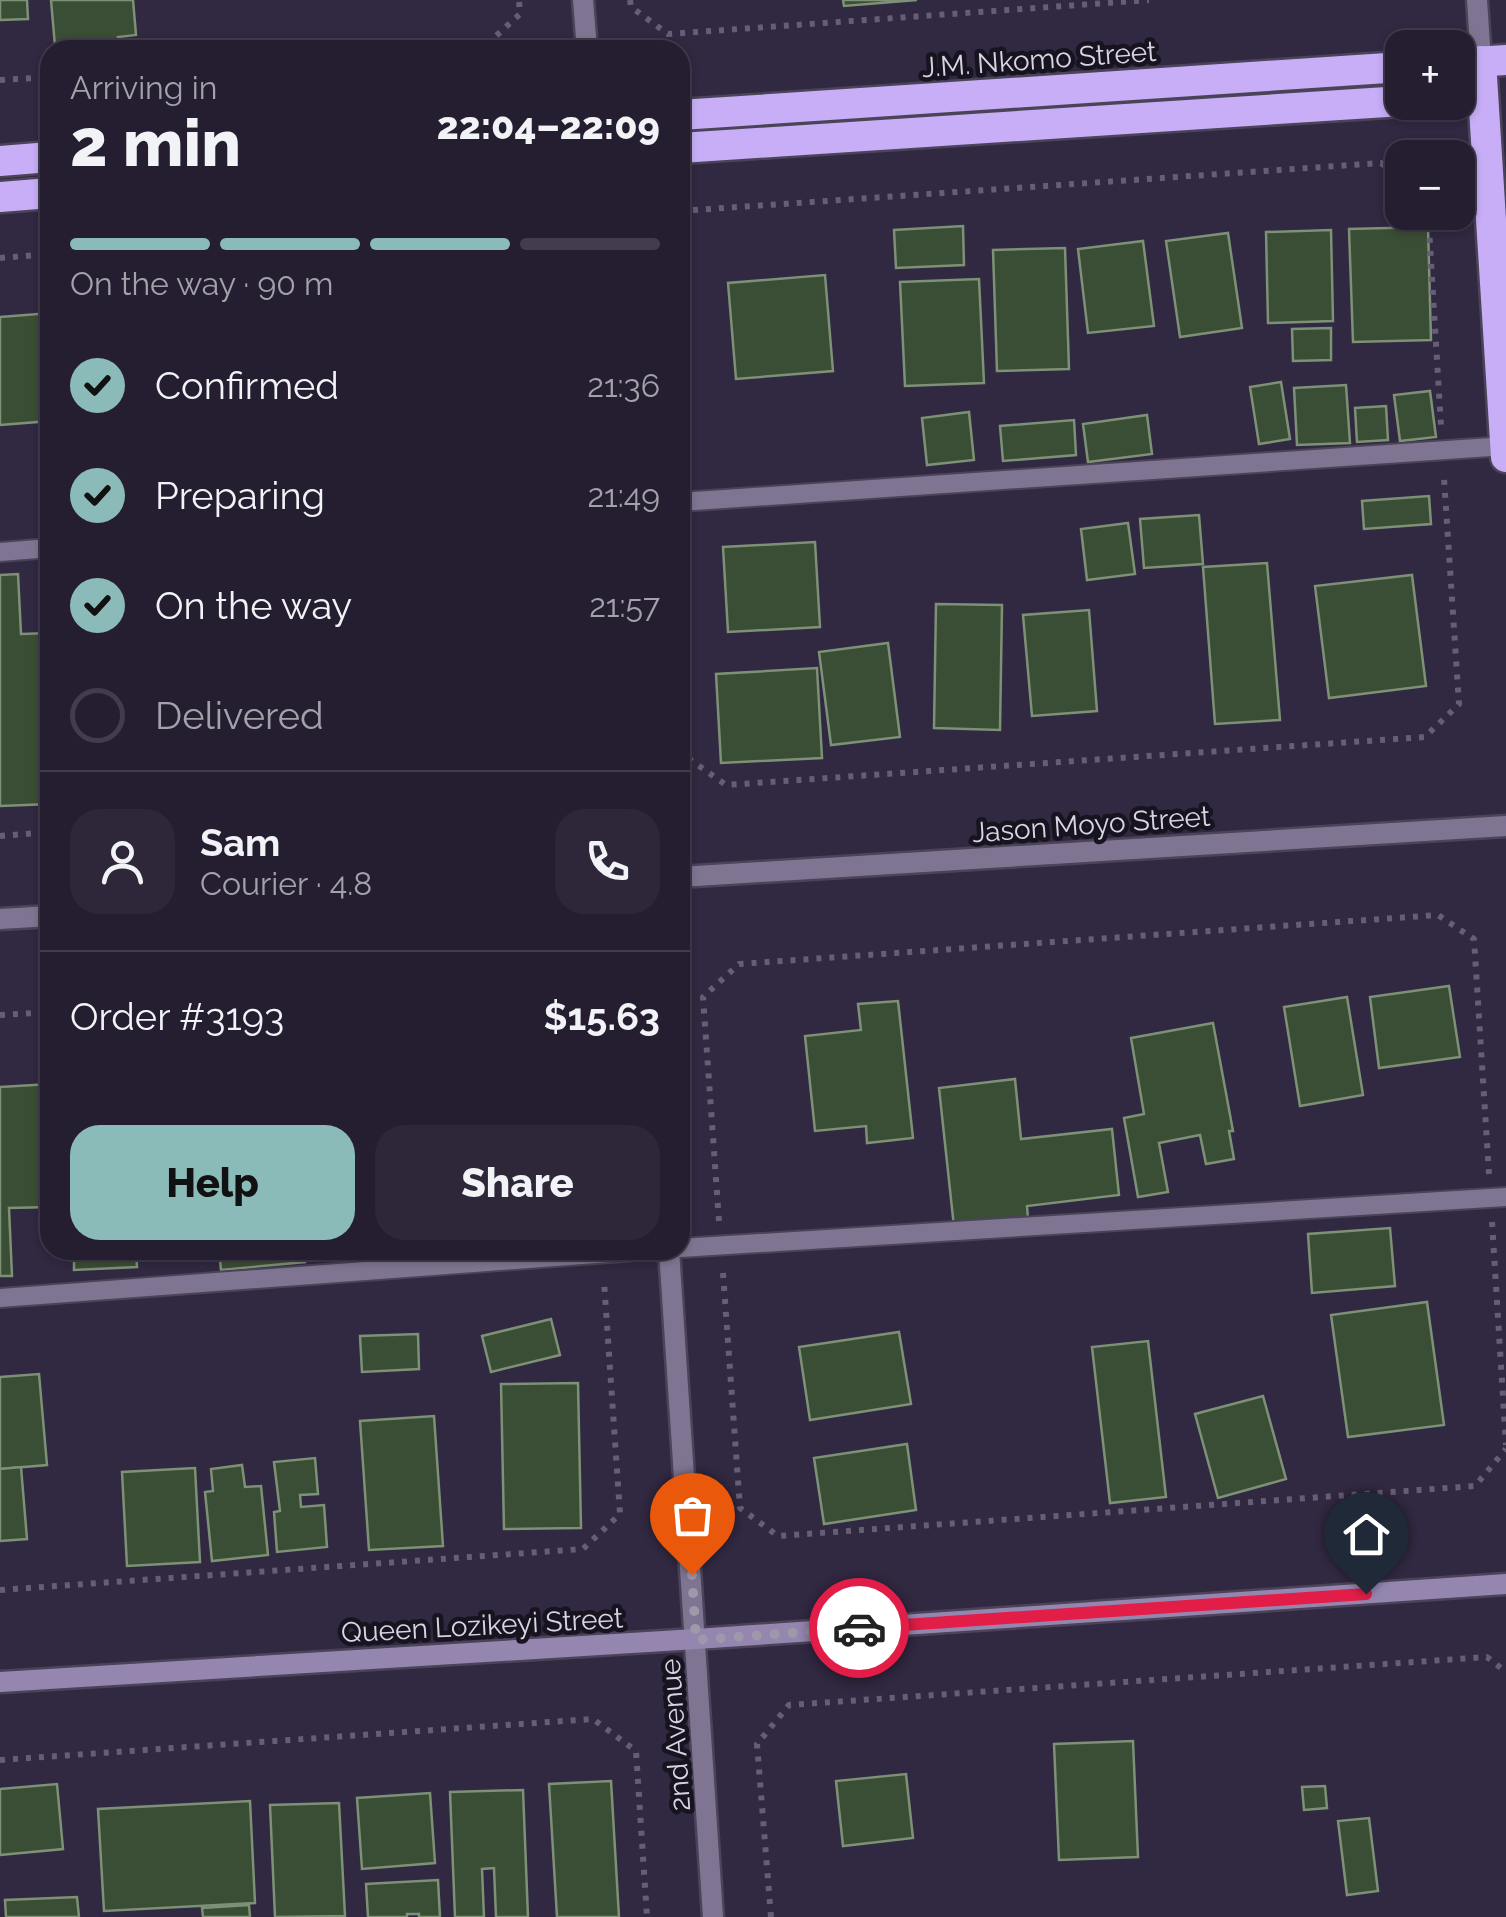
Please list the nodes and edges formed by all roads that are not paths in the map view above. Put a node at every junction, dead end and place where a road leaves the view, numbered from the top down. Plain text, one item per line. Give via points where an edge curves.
1 (583, 0) edge
2 (1476, 0) edge
3 (586, 40) edge
4 (1481, 61) edge
5 (1385, 67) edge
6 (1482, 94) edge
7 (1385, 102) edge
8 (690, 114) edge
9 (690, 147) edge
10 (40, 159) edge
11 (0, 161) edge
12 (40, 194) edge
13 (0, 196) edge
14 (1506, 446) edge
15 (1506, 457) edge
16 (690, 501) edge
17 (40, 549) edge
18 (0, 552) edge
19 (1506, 826) edge
20 (690, 876) edge
21 (40, 917) edge
22 (0, 919) edge
23 (1506, 1196) edge
24 (690, 1247) edge
25 (520, 1260) edge
26 (670, 1260) edge
27 (0, 1298) edge
28 (1506, 1584) edge
29 (696, 1640) junction
30 (0, 1682) edge
31 (714, 1917) edge

1 - 3 street
2 - 4 street
4 - 6 highway
5 - 8 highway, J.M. Nkomo Street
6 - 14 highway
7 - 9 highway
10 - 11 highway
12 - 13 highway
14 - 15 highway
14 - 16 lane
17 - 18 lane
19 - 20 street, Jason Moyo Street
21 - 22 street
23 - 24 lane
25 - 27 lane
26 - 29 street, 2nd Avenue
28 - 29 street, Queen Lozikeyi Street
29 - 30 street, Queen Lozikeyi Street
29 - 31 street, 2nd Avenue

